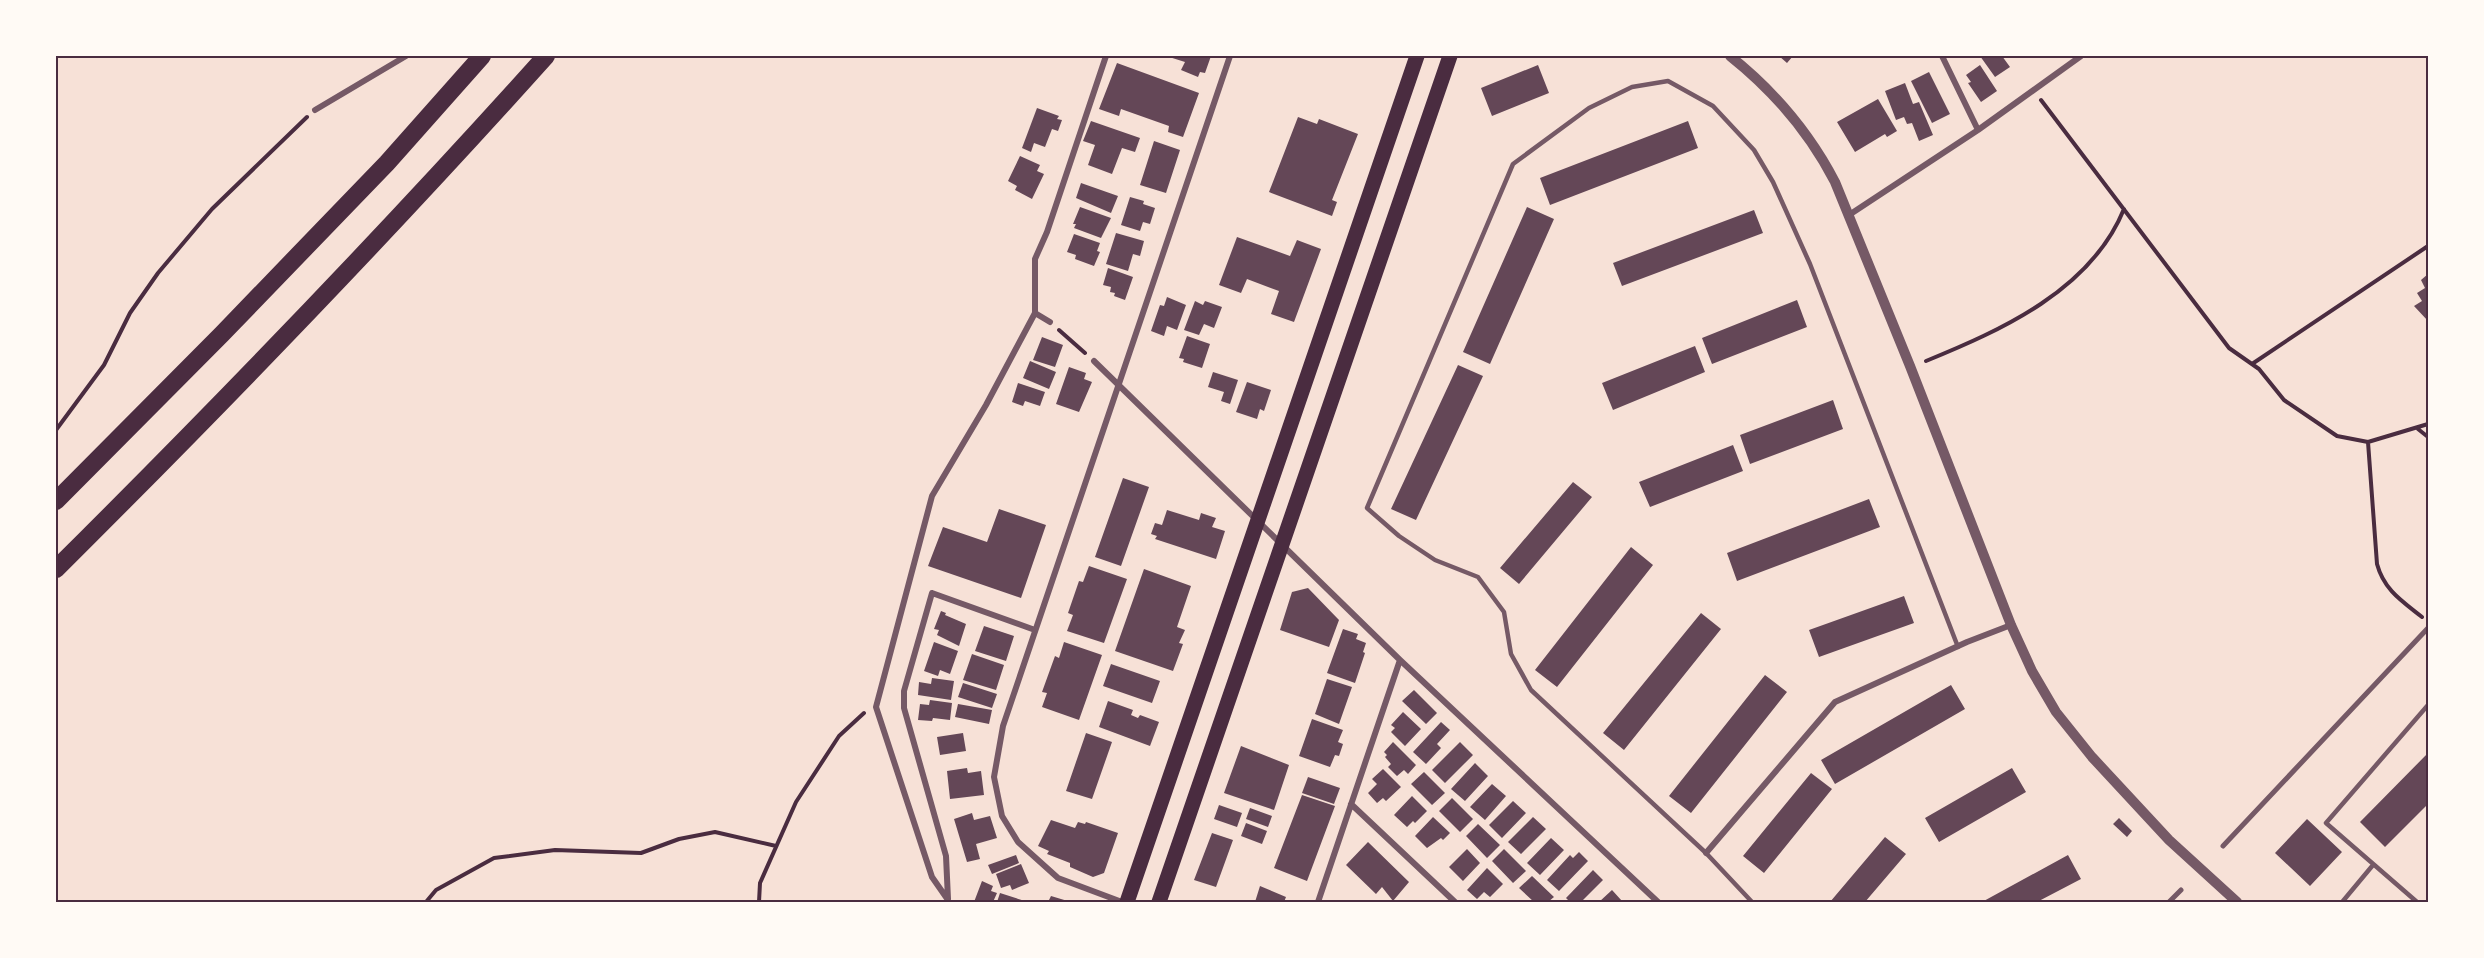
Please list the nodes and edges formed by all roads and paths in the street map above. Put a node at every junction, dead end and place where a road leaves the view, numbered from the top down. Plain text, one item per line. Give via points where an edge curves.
1 (406, 56) edge
2 (482, 56) edge
3 (546, 56) edge
4 (1106, 56) edge
5 (1230, 56) edge
6 (1417, 56) edge
7 (1450, 56) edge
8 (1730, 56) edge
9 (1942, 56) edge
10 (2081, 56) edge
11 (2034, 90) junction
12 (315, 110) joint
13 (1978, 130) junction
14 (2124, 209) junction
15 (1849, 215) junction
16 (2428, 246) edge
17 (1035, 313) junction
18 (1050, 322) joint
19 (1094, 361) joint
20 (1926, 361) dead end
21 (2253, 364) junction
22 (1118, 386) junction
23 (2428, 424) edge
24 (2417, 428) junction
25 (56, 430) edge
26 (2428, 437) edge
27 (2368, 442) junction
28 (56, 501) edge
29 (1257, 520) junction
30 (1282, 544) junction
31 (56, 569) edge
32 (2011, 625) junction
33 (2428, 625) edge
34 (1035, 630) junction
35 (1958, 647) junction
36 (1400, 660) junction
37 (2428, 705) edge
38 (876, 707) junction
39 (1351, 804) junction
40 (776, 846) junction
41 (2223, 846) dead end
42 (1706, 854) junction
43 (2373, 865) junction
44 (2181, 890) dead end
45 (948, 901) edge
46 (426, 903) edge
47 (759, 903) edge
48 (1122, 903) edge
49 (1127, 903) edge
50 (1159, 903) edge
51 (1318, 903) edge
52 (1455, 903) edge
53 (1658, 903) edge
54 (1752, 903) edge
55 (2169, 903) edge
56 (2236, 903) edge
57 (2345, 903) edge
58 (2417, 903) edge

1 - 12 street
2 - 28 highway via 354,198
3 - 31 highway via 312,310
4 - 17 street via 1035,259
5 - 22 street
6 - 29 main road
7 - 30 main road
8 - 15 street via 1754,75 1803,129 1821,156
9 - 13 street
10 - 11 street
11 - 13 street
11 - 14 path
12 - 25 path via 212,209 158,273 130,313 104,365
13 - 15 street
14 - 20 path via 2104,246 2082,273 2056,293 1966,344
14 - 21 path via 2229,348
15 - 32 street
16 - 21 path
17 - 18 street
17 - 38 street via 932,496
18 - 19 path
19 - 22 street
21 - 27 path via 2284,400 2312,421 2337,436
22 - 29 street
22 - 34 street
23 - 24 path
24 - 26 path
24 - 27 path
27 - 33 path via 2380,578
29 - 30 street
29 - 49 main road
30 - 36 street
30 - 50 main road
32 - 35 street
32 - 56 street via 2056,712 2092,757 2169,840
33 - 41 street
34 - 45 street via 932,593 904,691 904,708 946,856
34 - 48 street via 1003,726 994,777 1002,816 1018,842 1058,878
35 - 42 street via 1835,702
35 - 42 lane via 1810,264 1773,182 1754,150 1713,105 1668,81 1632,87 1589,108 1513,164 1367,508 1435,560 1478,577 1504,612 1511,654 1531,690
36 - 39 street
36 - 53 street
37 - 43 lane via 2326,823
38 - 40 path via 839,736 796,802
38 - 45 street via 932,877
39 - 51 street
39 - 52 street
40 - 46 path via 715,832 679,839 641,853 555,850 494,858 436,890
40 - 47 path via 760,883
42 - 54 lane
43 - 57 lane
43 - 58 lane
44 - 55 street

